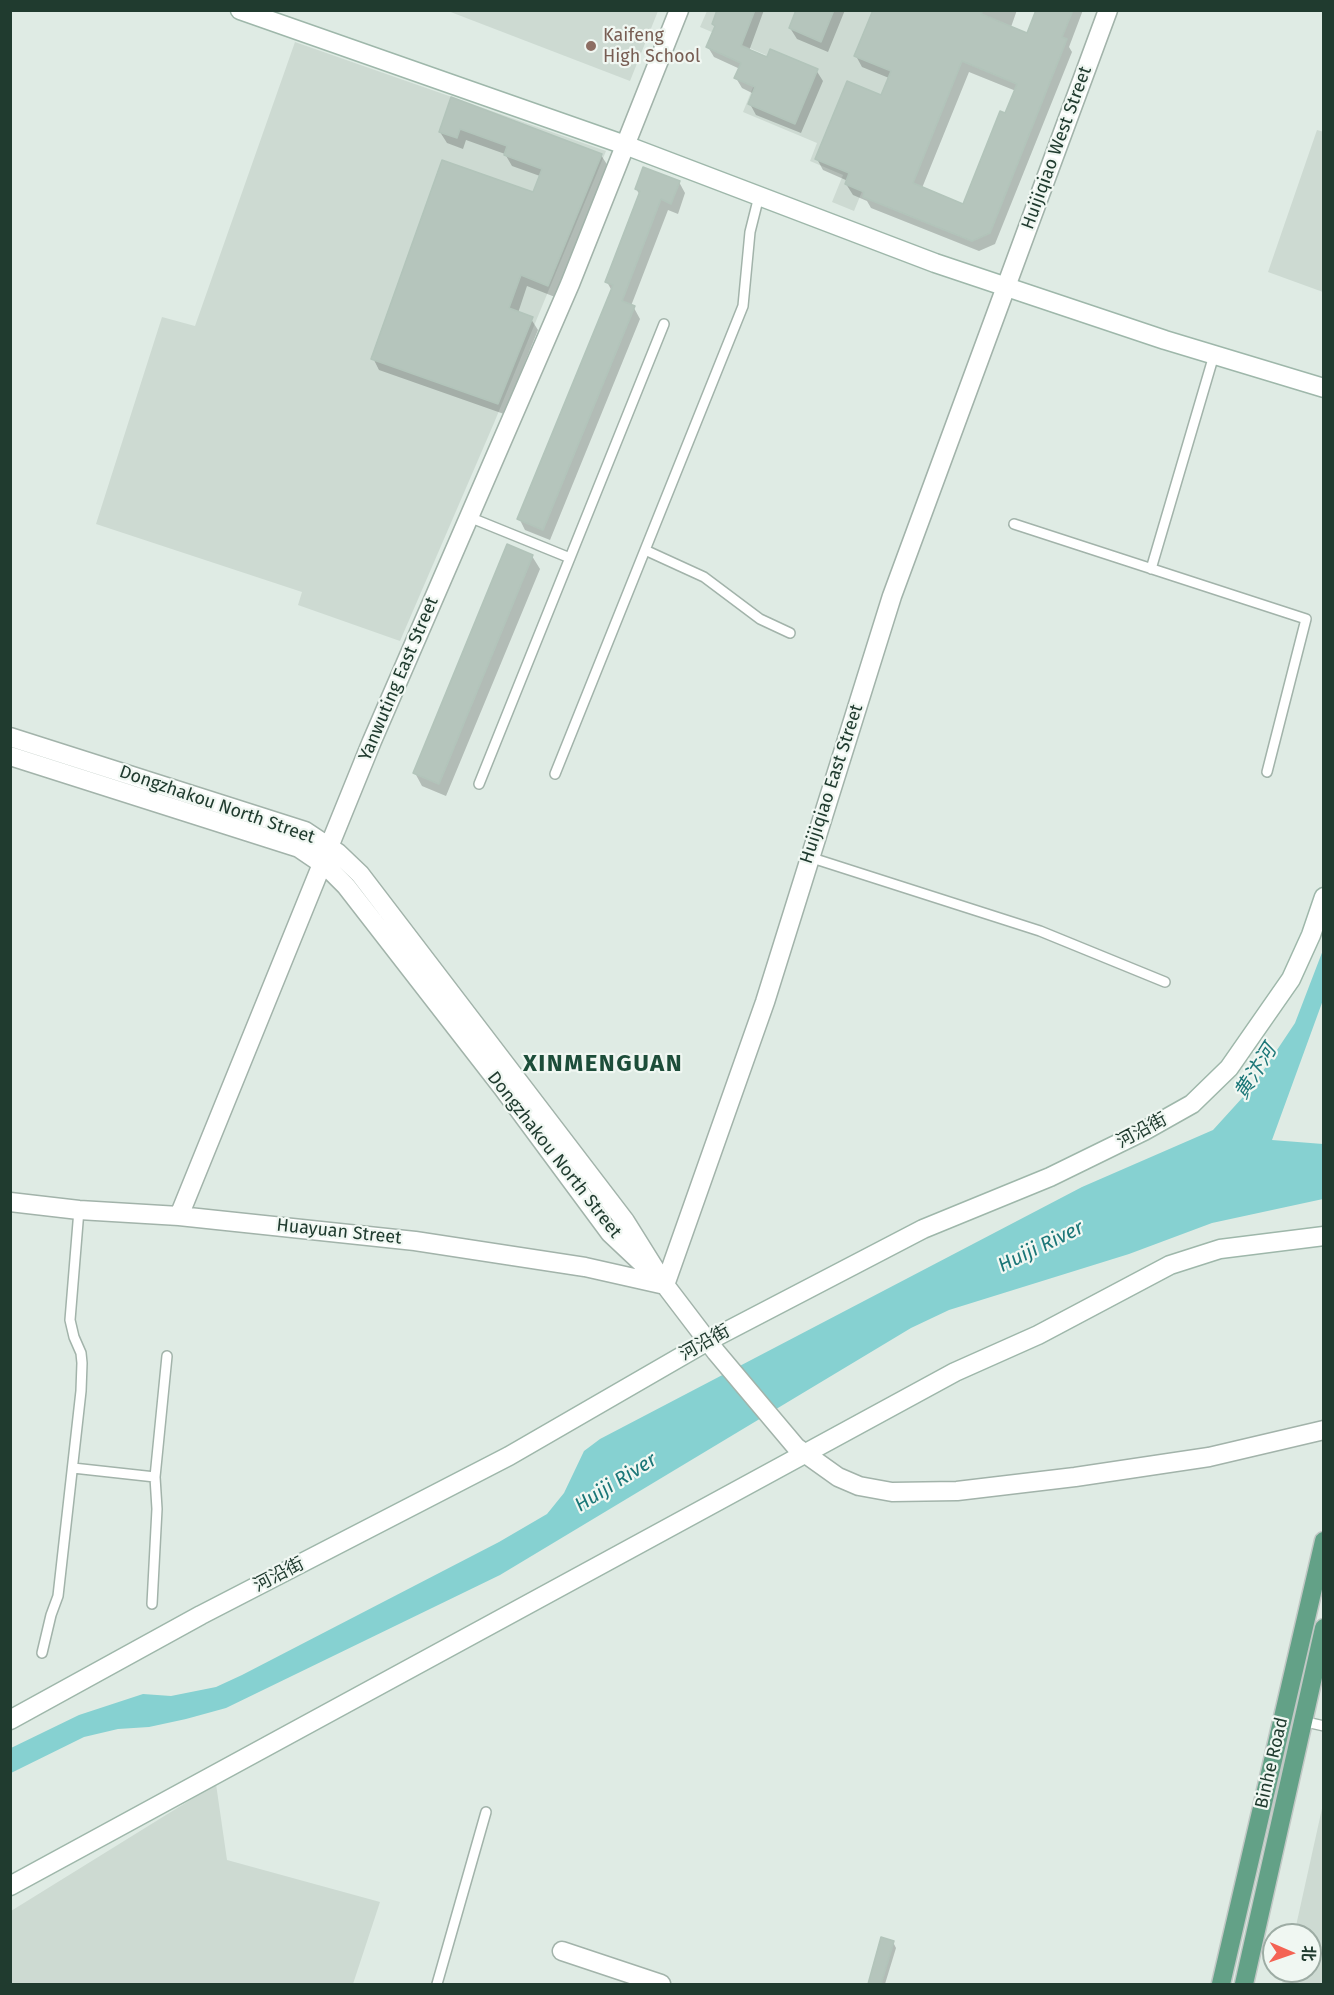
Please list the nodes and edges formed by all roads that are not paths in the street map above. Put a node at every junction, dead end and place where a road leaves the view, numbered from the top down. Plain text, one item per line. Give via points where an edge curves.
1 (240, 10) edge
2 (679, 10) edge
3 (1108, 10) edge
4 (626, 145) junction
5 (759, 196) junction
6 (1005, 285) junction
7 (664, 324) dead end
8 (1214, 355) junction
9 (1323, 388) edge
10 (469, 517) junction
11 (1014, 524) dead end
12 (645, 550) junction
13 (570, 558) junction
14 (1151, 569) junction
15 (790, 633) dead end
16 (10, 737) edge
17 (10, 756) edge
18 (1267, 772) dead end
19 (555, 774) dead end
20 (478, 784) dead end
21 (329, 846) junction
22 (809, 857) junction
23 (322, 864) junction
24 (1323, 897) edge
25 (1165, 982) dead end
26 (10, 1202) edge
27 (79, 1210) junction
28 (179, 1216) junction
29 (1323, 1236) edge
30 (665, 1285) junction
31 (712, 1346) junction
32 (167, 1356) dead end
33 (1323, 1430) edge
34 (805, 1453) junction
35 (73, 1468) junction
36 (154, 1477) junction
37 (1323, 1540) edge
38 (152, 1604) dead end
39 (1323, 1628) edge
40 (42, 1653) dead end
41 (10, 1720) edge
42 (1302, 1720) junction
43 (1323, 1726) edge
44 (486, 1812) dead end
45 (10, 1886) edge
46 (562, 1951) dead end
47 (437, 1984) edge
48 (661, 1984) edge
49 (1221, 1984) edge
50 (1244, 1984) edge

1 - 4 street
2 - 4 street, Yanwuting East Street
3 - 6 street, Huijiqiao West Street
4 - 5 street
4 - 10 street, Yanwuting East Street
5 - 6 street
5 - 12 lane via 750,232 743,306
6 - 8 street
6 - 22 street, Huijiqiao East Street via 892,596
7 - 13 lane
8 - 9 street
8 - 14 lane
10 - 13 lane
10 - 21 street, Yanwuting East Street
11 - 14 lane
12 - 15 lane via 704,577 760,619
12 - 19 lane
13 - 20 lane
14 - 18 lane via 1306,619
16 - 21 street, Dongzhakou North Street via 305,831
17 - 23 street, Dongzhakou North Street via 299,848
21 - 23 street, Yanwuting East Street
21 - 30 street, Dongzhakou North Street via 360,874 516,1076 625,1221
22 - 25 lane via 1040,931
22 - 30 street, Huijiqiao East Street via 765,1002
23 - 28 street, Yanwuting East Street
23 - 30 street, Dongzhakou North Street via 346,886 610,1233
24 - 31 street, 河沿街 via 1292,980 1228,1068 1192,1104 1060,1172 923,1229
26 - 27 street, Huayuan Street
27 - 28 street, Huayuan Street
27 - 35 lane via 70,1320 82,1363
28 - 30 street, Huayuan Street via 415,1240 585,1267
29 - 34 street via 1220,1249 1170,1265 1038,1335 955,1372
30 - 31 street
31 - 34 street via 779,1428
31 - 41 street, 河沿街
32 - 36 lane
33 - 34 street via 1209,1457 934,1492 892,1492 859,1486 838,1477
34 - 45 street
35 - 36 lane
35 - 40 lane via 58,1596
36 - 38 lane via 157,1518
37 - 49 main road, Binhe Road
39 - 42 main road, Binhe Road
42 - 43 lane
42 - 50 main road, Binhe Road
44 - 47 lane
46 - 48 street

